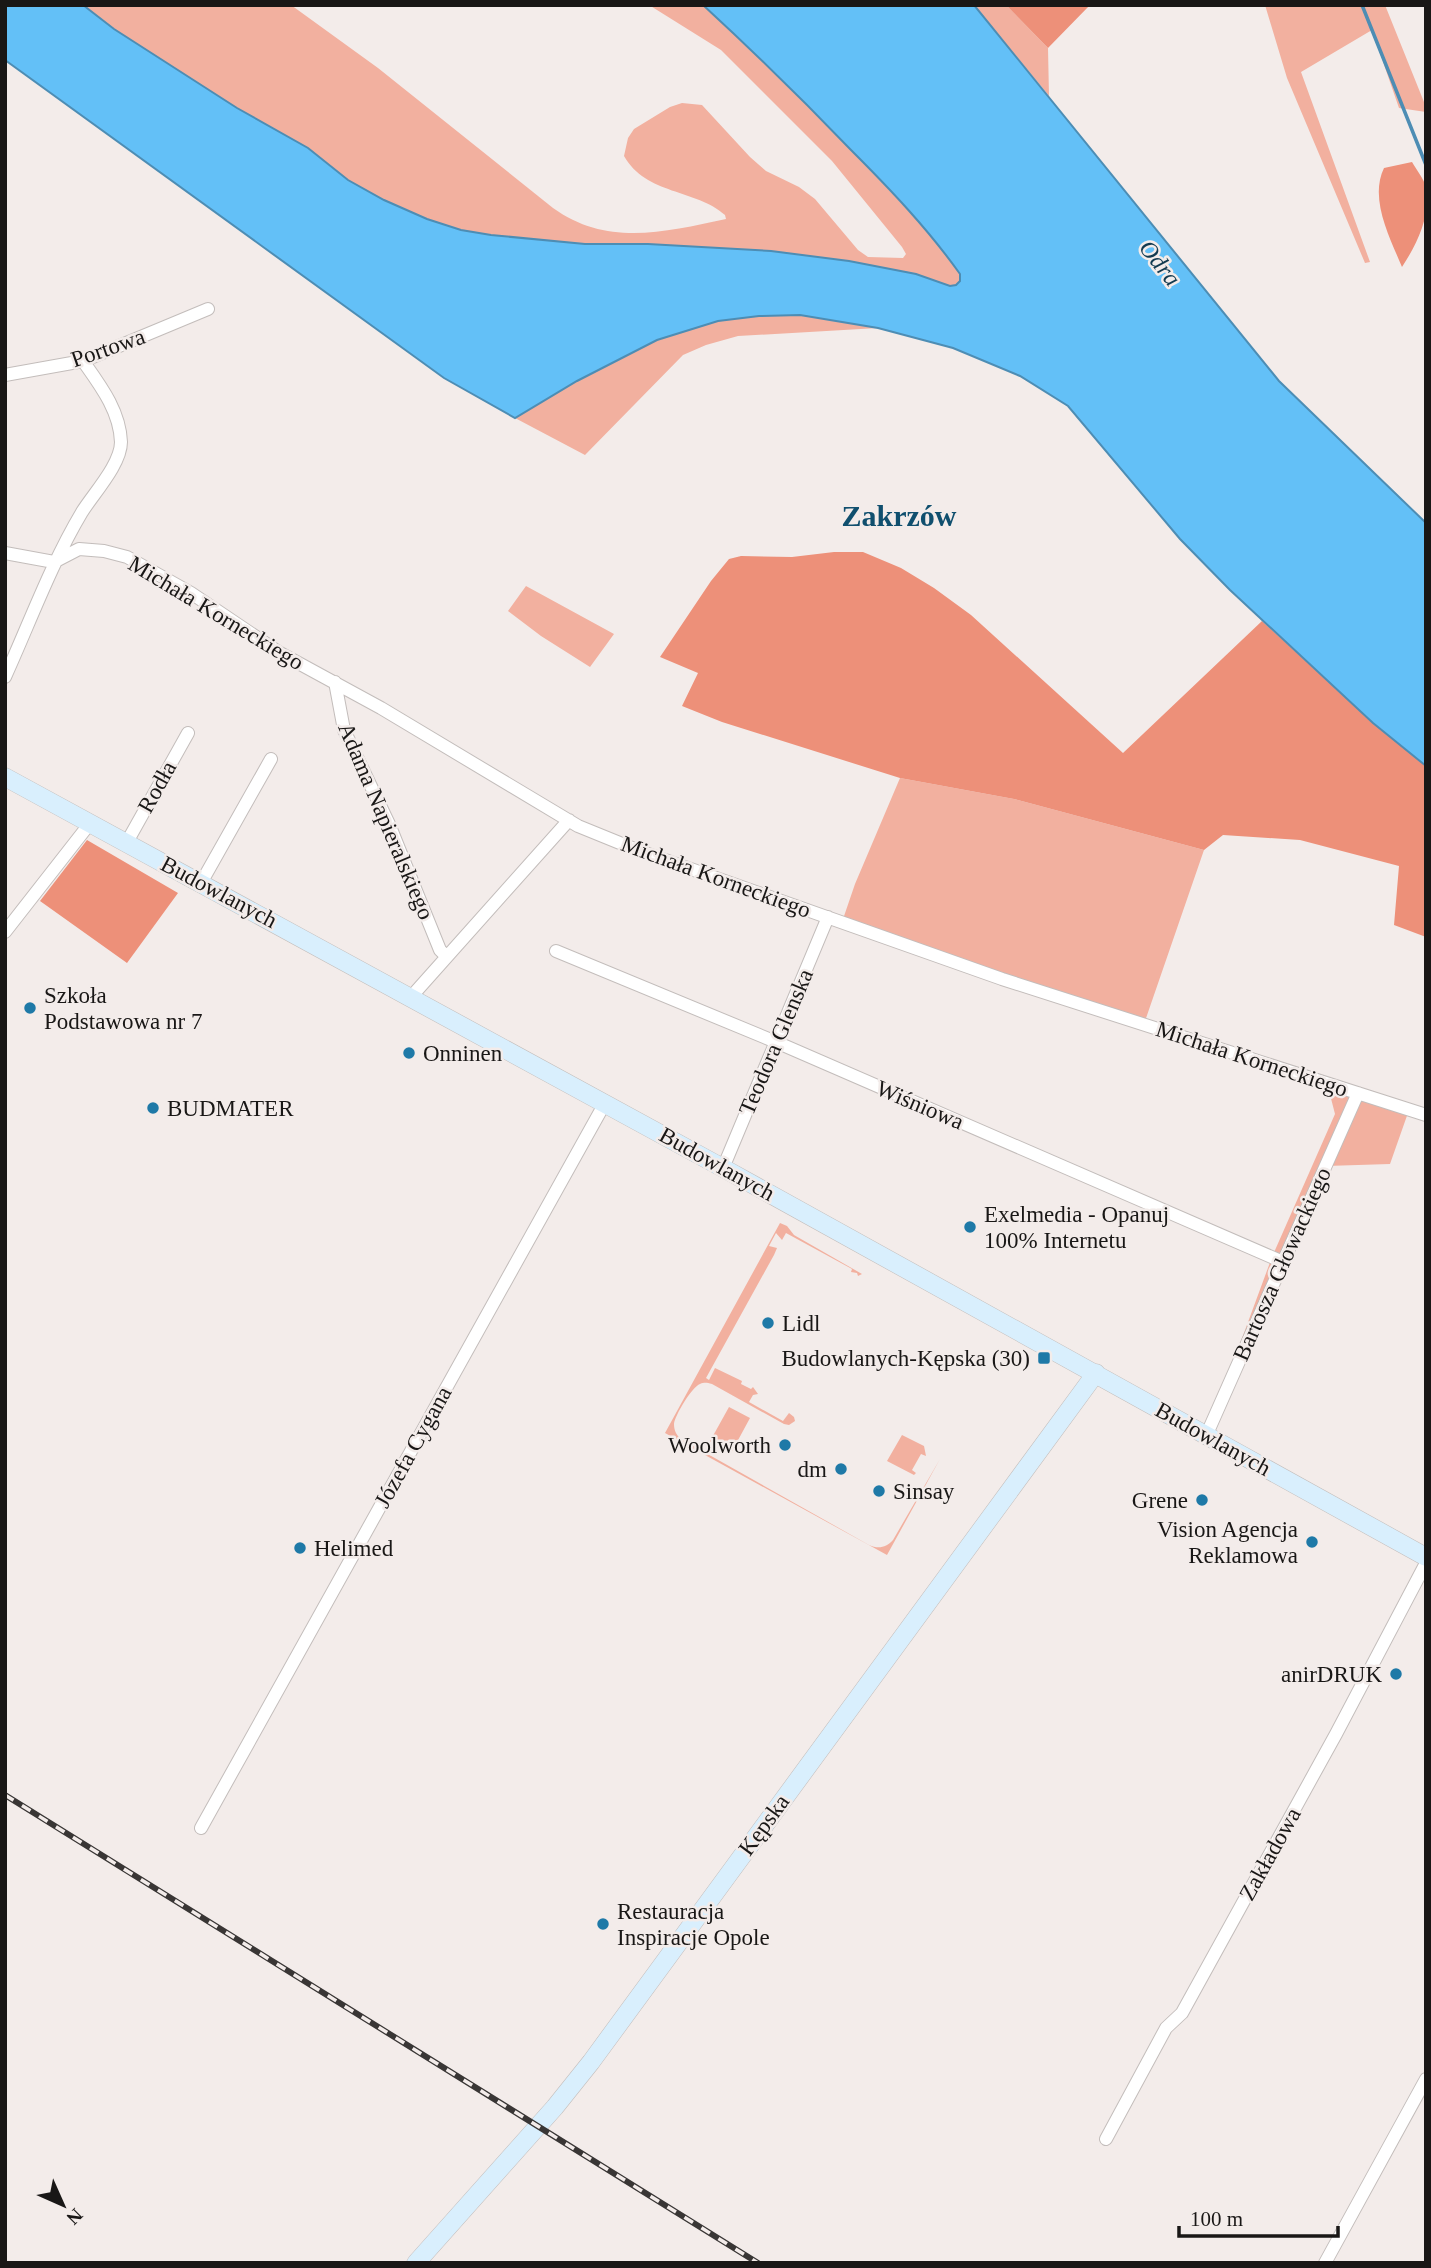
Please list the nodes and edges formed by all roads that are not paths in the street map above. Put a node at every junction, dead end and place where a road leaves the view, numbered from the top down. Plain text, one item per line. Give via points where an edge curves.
1 (208, 309) dead end
2 (83, 361) junction
3 (5, 375) edge
4 (5, 553) edge
5 (54, 562) junction
6 (5, 677) edge
7 (335, 682) junction
8 (188, 733) dead end
9 (271, 759) dead end
10 (5, 777) edge
11 (569, 820) junction
12 (91, 822) junction
13 (127, 842) junction
14 (201, 883) junction
15 (828, 917) junction
16 (5, 932) edge
17 (556, 951) dead end
18 (446, 956) junction
19 (411, 997) junction
20 (776, 1042) junction
21 (1357, 1093) junction
22 (605, 1102) junction
23 (1426, 1115) edge
24 (723, 1167) junction
25 (1283, 1262) junction
26 (1096, 1373) junction
27 (1206, 1436) junction
28 (1426, 1557) edge
29 (1426, 1563) edge
30 (201, 1828) dead end
31 (1426, 2079) edge
32 (1106, 2139) dead end
33 (416, 2263) edge
34 (1325, 2263) edge

1 - 2 street, Portowa
2 - 3 street, Portowa
2 - 5 street via 118,421 121,445 116,461
4 - 5 street
5 - 6 street
5 - 7 street, Michała Korneckiego via 79,549 127,557
7 - 11 street, Michała Korneckiego
7 - 18 street, Adama Napieralskiego via 344,730
8 - 13 street, Rodła
9 - 14 street
10 - 12 main road, Budowlanych
11 - 15 street, Michała Korneckiego via 637,850
11 - 18 street
12 - 13 main road, Budowlanych
12 - 16 street
13 - 14 main road, Budowlanych
14 - 19 main road, Budowlanych
15 - 20 street, Teodora Glenska
15 - 21 street, Michała Korneckiego via 1002,979
17 - 20 street, Wiśniowa
18 - 19 street
19 - 22 main road, Budowlanych
20 - 24 street, Teodora Glenska
20 - 25 street, Wiśniowa
21 - 23 street, Michała Korneckiego
21 - 25 street, Bartosza Głowackiego
22 - 24 main road, Budowlanych
22 - 30 street, Józefa Cygana
24 - 26 main road, Budowlanych
25 - 27 street, Bartosza Głowackiego
26 - 27 main road, Budowlanych
26 - 33 main road, Kępska via 591,2062
27 - 28 main road, Budowlanych
29 - 32 street, Zakładowa via 1182,2013 1166,2028
31 - 34 street

